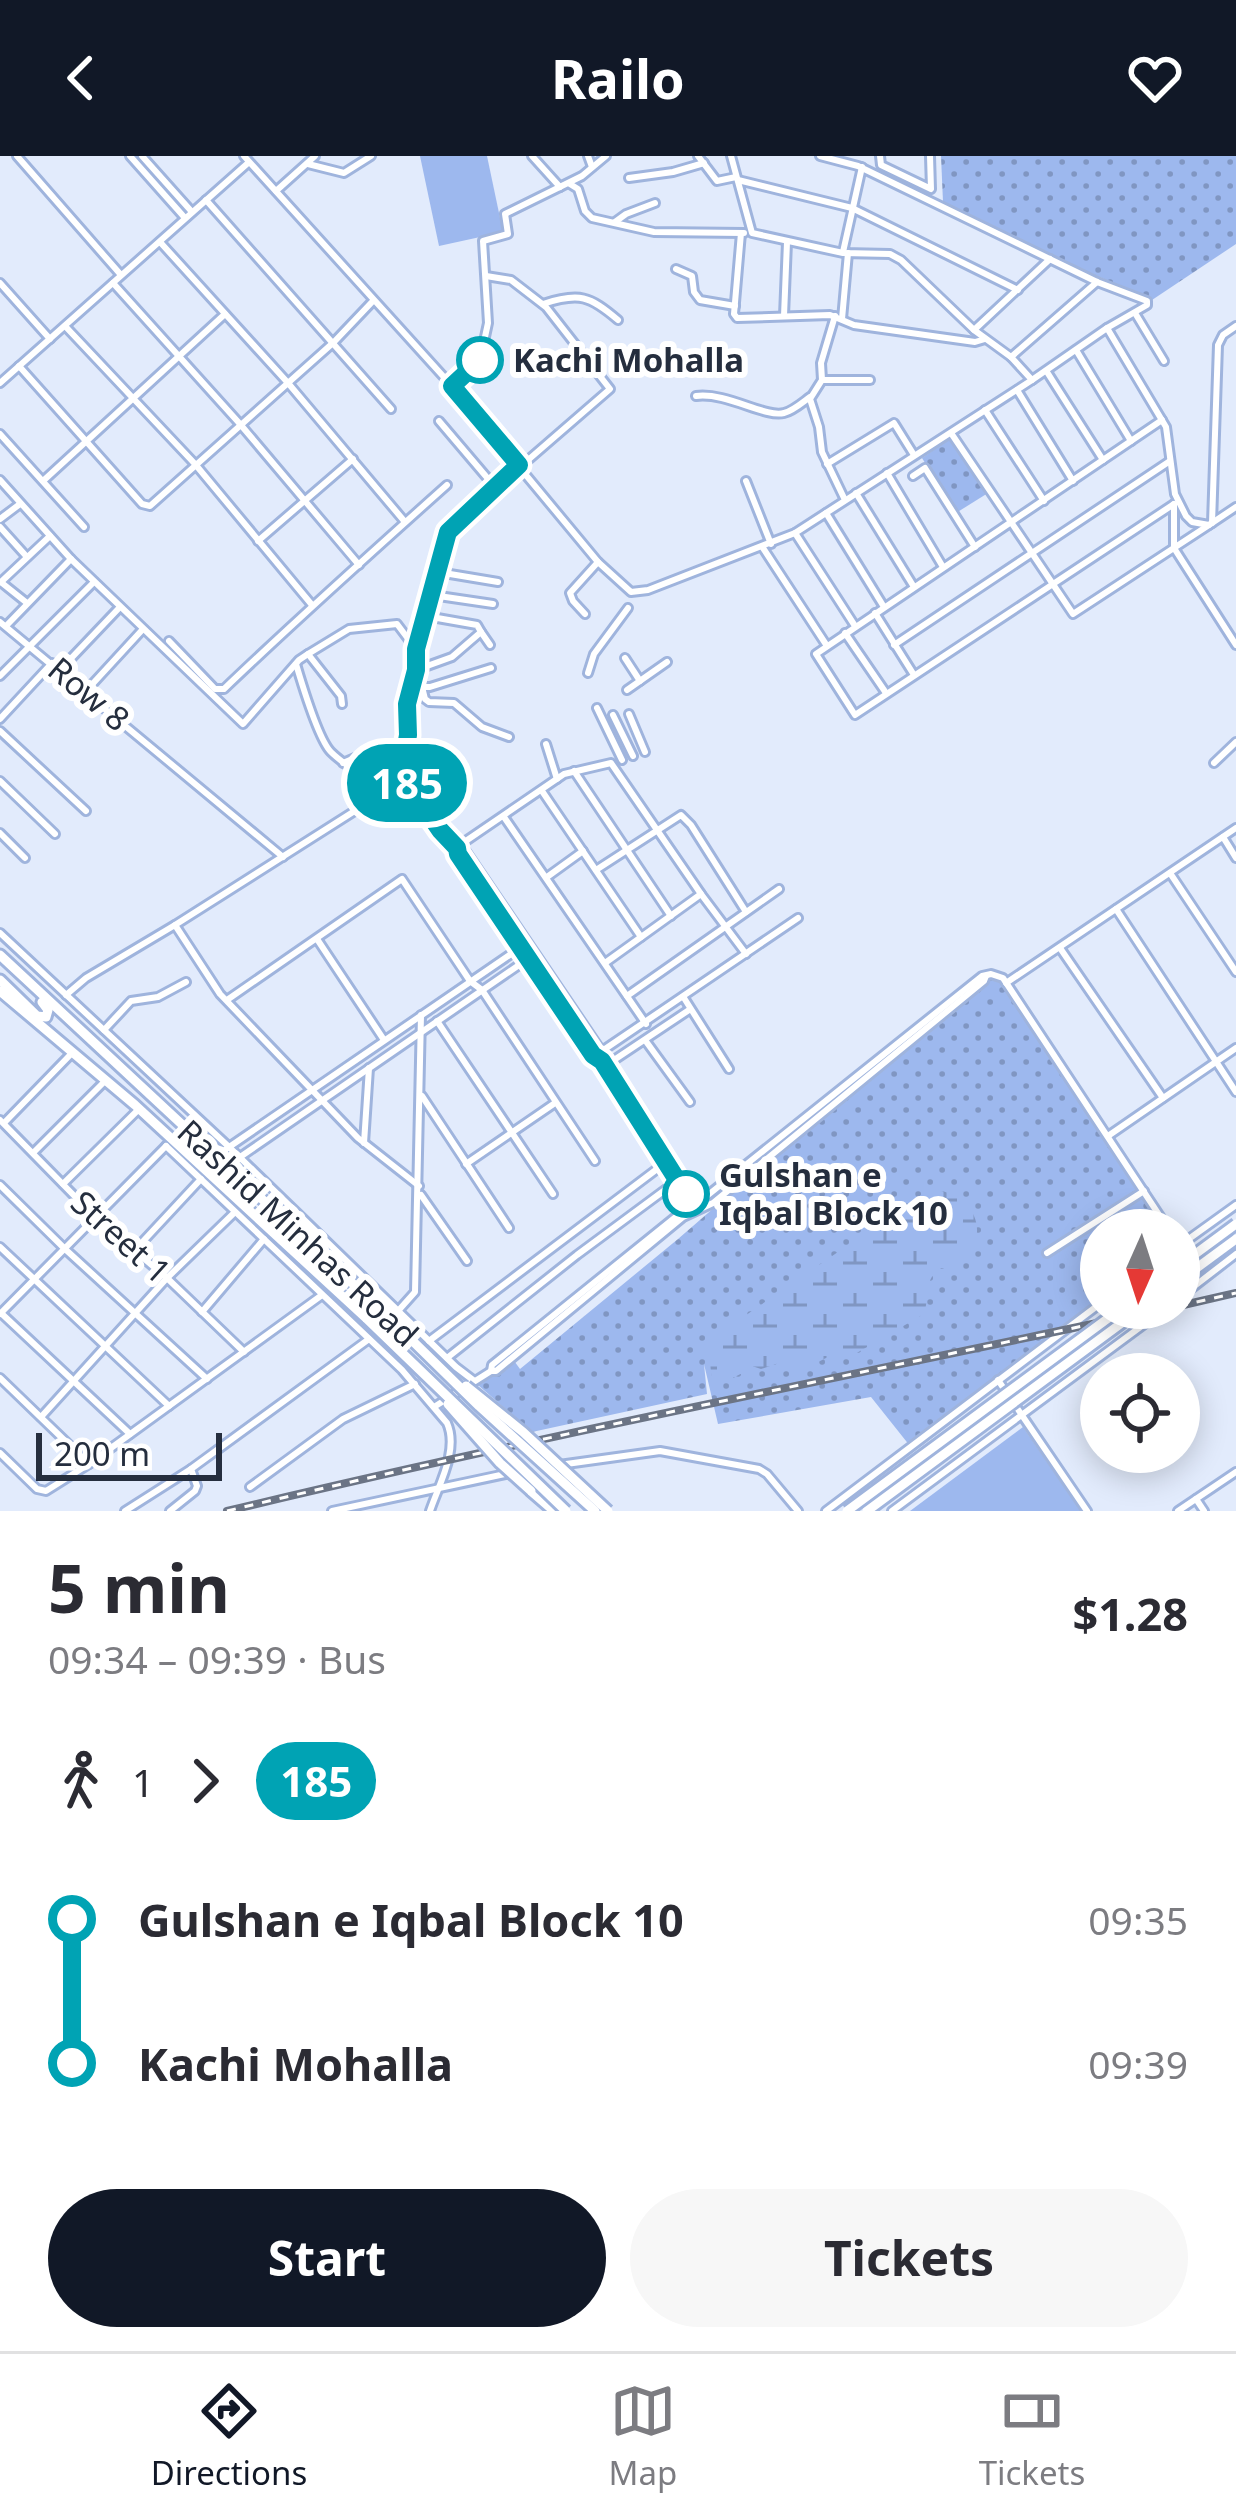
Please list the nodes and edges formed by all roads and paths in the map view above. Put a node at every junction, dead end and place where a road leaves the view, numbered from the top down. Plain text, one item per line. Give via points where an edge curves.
1 (17, 156) edge
2 (130, 156) edge
3 (142, 156) edge
4 (315, 156) edge
5 (370, 156) edge
6 (532, 156) edge
7 (588, 156) edge
8 (606, 156) edge
9 (731, 156) edge
10 (880, 156) edge
11 (930, 156) edge
12 (826, 157) edge
13 (247, 159) edge
14 (701, 159) edge
15 (859, 163) edge
16 (308, 164) junction
17 (592, 167) junction
18 (628, 178) dead end
19 (736, 178) junction
20 (563, 185) junction
21 (167, 190) junction
22 (276, 190) junction
23 (206, 200) junction
24 (655, 203) dead end
25 (852, 208) junction
26 (189, 215) junction
27 (616, 222) junction
28 (741, 233) junction
29 (752, 233) junction
30 (160, 242) junction
31 (787, 242) junction
32 (845, 253) junction
33 (1050, 260) junction
34 (676, 269) dead end
35 (122, 275) junction
36 (486, 276) junction
37 (1097, 282) junction
38 (0, 284) edge
39 (112, 284) junction
40 (1018, 290) junction
41 (373, 301) junction
42 (543, 304) junction
43 (735, 306) junction
44 (1135, 312) junction
45 (225, 314) junction
46 (784, 316) junction
47 (839, 318) junction
48 (618, 320) dead end
49 (65, 326) junction
50 (1236, 326) edge
51 (1107, 328) junction
52 (974, 330) junction
53 (50, 339) junction
54 (986, 339) junction
55 (334, 342) junction
56 (1076, 350) junction
57 (178, 356) junction
58 (1011, 357) junction
59 (1164, 362) dead end
60 (19, 366) junction
61 (1046, 370) junction
62 (822, 380) junction
63 (870, 380) dead end
64 (1032, 380) junction
65 (0, 383) edge
66 (288, 383) junction
67 (452, 386) junction
68 (1017, 390) junction
69 (695, 396) dead end
70 (810, 397) junction
71 (133, 398) junction
72 (391, 409) dead end
73 (985, 410) junction
74 (1162, 420) junction
75 (439, 421) dead end
76 (240, 424) junction
77 (951, 432) junction
78 (0, 434) edge
79 (86, 441) junction
80 (1131, 441) junction
81 (914, 455) junction
82 (352, 459) junction
83 (1103, 460) junction
84 (1170, 460) junction
85 (195, 464) junction
86 (827, 464) junction
87 (519, 465) junction
88 (887, 472) junction
89 (913, 476) dead end
90 (0, 480) edge
91 (43, 481) junction
92 (746, 481) dead end
93 (1073, 481) junction
94 (447, 484) dead end
95 (495, 487) junction
96 (855, 493) junction
97 (1175, 494) junction
98 (845, 499) junction
99 (306, 500) junction
100 (1044, 501) junction
101 (20, 504) junction
102 (1174, 504) junction
103 (1236, 507) edge
104 (826, 513) junction
105 (405, 522) junction
106 (0, 523) edge
107 (1012, 524) junction
108 (1210, 524) junction
109 (84, 527) dead end
110 (795, 533) junction
111 (50, 536) junction
112 (258, 542) junction
113 (767, 545) junction
114 (975, 547) junction
115 (1174, 548) junction
116 (1032, 553) junction
117 (27, 557) junction
118 (71, 559) junction
119 (598, 562) junction
120 (360, 566) junction
121 (943, 567) junction
122 (438, 572) junction
123 (1, 582) edge
124 (94, 582) junction
125 (498, 582) dead end
126 (1053, 584) junction
127 (914, 587) junction
128 (433, 595) junction
129 (27, 603) junction
130 (494, 604) dead end
131 (312, 605) junction
132 (120, 607) junction
133 (884, 607) junction
134 (628, 608) dead end
135 (875, 613) junction
136 (585, 614) dead end
137 (426, 616) junction
138 (3, 624) edge
139 (855, 626) junction
140 (143, 629) junction
141 (481, 632) junction
142 (845, 634) junction
143 (169, 641) dead end
144 (894, 645) junction
145 (1236, 645) edge
146 (490, 646) dead end
147 (826, 646) junction
148 (32, 647) junction
149 (416, 649) junction
150 (308, 654) junction
151 (625, 658) dead end
152 (668, 662) dead end
153 (52, 663) junction
154 (296, 664) junction
155 (491, 668) dead end
156 (60, 670) junction
157 (416, 670) junction
158 (589, 673) dead end
159 (914, 675) junction
160 (0, 676) edge
161 (640, 681) junction
162 (412, 687) junction
163 (422, 687) junction
164 (627, 690) dead end
165 (86, 691) junction
166 (886, 693) junction
167 (342, 704) dead end
168 (597, 708) dead end
169 (628, 714) dead end
170 (613, 715) dead end
171 (0, 719) edge
172 (0, 730) edge
173 (508, 737) dead end
174 (1236, 742) edge
175 (546, 744) dead end
176 (406, 745) junction
177 (645, 752) dead end
178 (633, 756) dead end
179 (622, 760) dead end
180 (343, 763) junction
181 (1214, 763) dead end
182 (574, 771) junction
183 (405, 779) junction
184 (557, 779) junction
185 (0, 781) edge
186 (542, 791) junction
187 (380, 795) junction
188 (86, 811) dead end
189 (504, 817) junction
190 (657, 828) junction
191 (1236, 828) edge
192 (0, 833) edge
193 (55, 834) dead end
194 (1222, 838) junction
195 (457, 848) junction
196 (626, 849) junction
197 (583, 851) junction
198 (283, 856) junction
199 (25, 858) dead end
200 (1236, 858) edge
201 (596, 870) junction
202 (1169, 873) junction
203 (545, 877) junction
204 (779, 889) dead end
205 (701, 894) junction
206 (1116, 909) junction
207 (746, 912) junction
208 (671, 916) junction
209 (798, 918) dead end
210 (175, 925) junction
211 (725, 927) junction
212 (0, 933) edge
213 (641, 937) junction
214 (317, 939) junction
215 (523, 946) junction
216 (1059, 946) junction
217 (536, 954) junction
218 (746, 954) junction
219 (0, 958) edge
220 (527, 960) junction
221 (605, 963) junction
222 (1236, 972) edge
223 (0, 980) edge
224 (470, 981) junction
225 (186, 982) dead end
226 (1006, 982) junction
227 (0, 991) edge
228 (482, 991) junction
229 (66, 994) junction
230 (627, 996) junction
231 (683, 998) junction
232 (227, 1000) junction
233 (689, 1010) junction
234 (421, 1015) junction
235 (436, 1021) junction
236 (646, 1024) junction
237 (104, 1030) junction
238 (422, 1030) junction
239 (384, 1040) junction
240 (645, 1040) junction
241 (1236, 1048) edge
242 (72, 1053) junction
243 (603, 1060) junction
244 (1216, 1062) junction
245 (369, 1068) junction
246 (729, 1070) dead end
247 (105, 1081) junction
248 (311, 1090) junction
249 (1236, 1092) edge
250 (420, 1094) junction
251 (1163, 1098) junction
252 (321, 1101) junction
253 (689, 1102) dead end
254 (555, 1103) junction
255 (139, 1109) junction
256 (2, 1121) edge
257 (512, 1132) junction
258 (1108, 1136) junction
259 (169, 1143) junction
260 (364, 1143) junction
261 (229, 1146) junction
262 (33, 1153) junction
263 (216, 1156) junction
264 (239, 1156) junction
265 (595, 1161) dead end
266 (466, 1163) junction
267 (665, 1163) junction
268 (226, 1166) junction
269 (206, 1176) junction
270 (677, 1181) junction
271 (63, 1184) junction
272 (0, 1185) edge
273 (419, 1189) junction
274 (1144, 1191) junction
275 (553, 1194) dead end
276 (1236, 1205) edge
277 (694, 1208) junction
278 (1156, 1209) edge
279 (235, 1212) junction
280 (95, 1217) junction
281 (1236, 1224) edge
282 (509, 1228) dead end
283 (1200, 1231) edge
284 (1236, 1239) edge
285 (263, 1240) junction
286 (0, 1247) edge
287 (64, 1249) junction
288 (134, 1251) junction
289 (1200, 1251) edge
290 (1046, 1253) dead end
291 (1236, 1254) edge
292 (467, 1261) dead end
293 (1200, 1266) edge
294 (1200, 1273) edge
295 (166, 1278) junction
296 (1204, 1278) junction
297 (34, 1281) junction
298 (1200, 1281) edge
299 (322, 1294) junction
300 (398, 1310) junction
301 (136, 1312) junction
302 (202, 1312) junction
303 (0, 1313) edge
304 (1080, 1319) edge
305 (1094, 1329) edge
306 (1114, 1329) edge
307 (1137, 1329) edge
308 (369, 1339) junction
309 (429, 1341) junction
310 (105, 1346) junction
311 (244, 1352) junction
312 (447, 1358) junction
313 (451, 1377) junction
314 (0, 1378) edge
315 (207, 1379) junction
316 (429, 1379) junction
317 (74, 1380) junction
318 (998, 1380) junction
319 (474, 1381) junction
320 (416, 1384) junction
321 (169, 1406) junction
322 (434, 1407) junction
323 (1021, 1414) junction
324 (41, 1417) junction
325 (130, 1434) junction
326 (0, 1453) edge
327 (89, 1464) junction
328 (191, 1469) junction
329 (1235, 1475) edge
330 (250, 1487) dead end
331 (439, 1488) junction
332 (1196, 1499) junction
333 (124, 1511) edge
334 (170, 1511) edge
335 (332, 1511) edge
336 (430, 1511) edge
337 (554, 1511) edge
338 (566, 1511) edge
339 (595, 1511) edge
340 (608, 1511) edge
341 (798, 1511) edge
342 (826, 1511) edge
343 (847, 1511) edge
344 (867, 1511) edge
345 (892, 1511) edge
346 (1087, 1511) edge
347 (1178, 1511) edge
348 (1204, 1511) edge

1 - 35 street
2 - 21 street
3 - 21 street
4 - 16 street
5 - 16 street via 344,173
6 - 20 street
7 - 17 street
8 - 17 street
9 - 19 street
10 - 11 street via 880,165 931,189
12 - 15 street
13 - 22 street
13 - 23 street
14 - 18 street
14 - 19 street via 718,182
15 - 25 street
15 - 33 street
16 - 22 street
17 - 20 street
19 - 25 street
19 - 29 street
20 - 27 street via 578,189 585,212
20 - 36 street via 505,214 508,234 483,241
21 - 26 street
22 - 41 street
23 - 26 street
23 - 55 street
24 - 27 street
25 - 32 street
25 - 40 street
26 - 30 street
27 - 28 street via 654,232
28 - 29 street
28 - 43 street
29 - 31 street
30 - 35 street
30 - 45 street
31 - 32 street
31 - 46 street
32 - 47 street
32 - 52 street via 901,260
33 - 37 street
33 - 40 street
34 - 43 street via 692,276 700,300
35 - 39 street
36 - 42 street via 511,280
36 - 67 street via 480,360
37 - 44 street via 1148,303
37 - 58 street
38 - 53 street
39 - 49 street
39 - 57 street
40 - 52 street
41 - 55 street
41 - 67 street
42 - 48 street via 581,296
42 - 87 street via 610,389
43 - 46 street via 737,318
44 - 51 street
44 - 59 street
45 - 57 street
45 - 66 street
46 - 47 street
47 - 54 street via 908,334
47 - 62 street
49 - 53 street
49 - 71 street
50 - 108 street via 1218,345
51 - 56 street
51 - 74 street
52 - 54 street
53 - 60 street
54 - 58 street
55 - 66 street
55 - 72 street
56 - 61 street
56 - 80 street
57 - 71 street
57 - 76 street
58 - 64 street
60 - 65 street
60 - 79 street
61 - 64 street
61 - 83 street
62 - 63 street
62 - 70 street
64 - 68 street
66 - 76 street
66 - 82 street
67 - 87 street
68 - 73 street
68 - 93 street
69 - 70 street via 776,414
70 - 86 street
71 - 79 street
71 - 85 street
73 - 77 street
73 - 100 street
74 - 80 street
74 - 84 street
75 - 95 street
76 - 85 street
76 - 99 street
77 - 81 street
77 - 107 street
78 - 91 street
79 - 85 street via 146,506
79 - 91 street
80 - 83 street
81 - 86 street via 894,423
81 - 88 street
82 - 99 street
82 - 105 street
83 - 93 street
84 - 97 street
84 - 116 street
85 - 112 street
86 - 98 street
87 - 95 street
87 - 119 street
88 - 96 street
88 - 121 street
89 - 114 street via 926,468
90 - 101 street
91 - 109 street
92 - 113 street
93 - 100 street
94 - 105 street
95 - 122 street via 448,532
96 - 98 street
96 - 127 street
97 - 102 street
97 - 108 street via 1192,522
98 - 104 street
99 - 112 street
99 - 120 street
100 - 107 street
101 - 106 street
101 - 111 street
102 - 115 street
102 - 126 street
103 - 108 street
104 - 110 street
104 - 133 street
105 - 120 street
106 - 117 street
107 - 114 street
107 - 116 street
108 - 115 street
110 - 113 street
110 - 139 street
111 - 117 street
111 - 118 street
112 - 131 street
113 - 119 street via 635,592
113 - 147 street
114 - 121 street
115 - 126 street via 1073,614
115 - 145 street
116 - 126 street
116 - 144 street
117 - 123 street
118 - 124 street
118 - 129 street
119 - 136 street via 570,592
120 - 131 street
121 - 127 street
122 - 125 street
122 - 128 street
123 - 129 street
124 - 132 street
124 - 148 street
126 - 159 street
127 - 133 street
128 - 130 street
128 - 137 street
129 - 138 street
131 - 143 street via 221,690
132 - 140 street
132 - 156 street
133 - 135 street
134 - 158 street
135 - 139 street
135 - 144 street
137 - 141 street
137 - 149 street
138 - 148 street, Row 8
139 - 142 street
140 - 154 street via 243,724
140 - 165 street
141 - 146 street
141 - 157 street via 452,657
142 - 147 street
142 - 166 street
144 - 159 street
147 - 166 street via 816,654 854,715
148 - 153 street, Row 8
148 - 160 street
149 - 150 street via 397,624 349,628
149 - 157 street
150 - 154 street
150 - 167 street
151 - 161 street
152 - 161 street
153 - 156 street, Row 8
153 - 171 street
154 - 180 street via 326,748
155 - 163 street
156 - 165 street, Row 8
157 - 162 street
159 - 166 street
161 - 164 street
162 - 163 street
162 - 176 street
163 - 173 street via 429,703 454,704
165 - 198 street, Row 8
168 - 179 street
169 - 177 street
170 - 178 street
172 - 188 street
174 - 181 street
175 - 184 street
176 - 180 street
176 - 183 street
180 - 187 street
182 - 184 street
182 - 190 street via 611,763
182 - 196 street
183 - 187 street
183 - 195 street
184 - 186 street
185 - 193 street
186 - 189 street
186 - 197 street
187 - 198 street
189 - 195 street
189 - 203 street
190 - 196 street
190 - 205 street
190 - 207 street via 681,815
191 - 194 street
192 - 199 street
194 - 200 street
194 - 202 street
195 - 215 street
196 - 201 street
196 - 208 street
197 - 201 street
197 - 203 street
198 - 210 street
201 - 213 street
202 - 206 street
202 - 222 street
203 - 221 street
204 - 207 street
205 - 208 street
205 - 211 street
206 - 216 street
206 - 244 street
207 - 211 street
208 - 213 street
209 - 218 street
210 - 229 street
210 - 232 street
211 - 218 street
211 - 230 street
212 - 229 street
213 - 221 street
214 - 224 street via 402,879
214 - 232 street
214 - 239 street
215 - 217 street
215 - 220 street
215 - 224 street
216 - 226 street
216 - 251 street
217 - 220 street
217 - 243 street
218 - 231 street
219 - 223 main road via 46,1006 46,1017
219 - 263 main road, Rashid Minhas Road
220 - 228 street
220 - 243 street
221 - 230 street
224 - 228 street
224 - 234 street
225 - 237 street via 131,1001
226 - 258 street
226 - 277 street via 986,976
227 - 242 main road, Rashid Minhas Road
228 - 235 street
228 - 254 street
229 - 237 street
230 - 236 street
231 - 233 street
231 - 236 street
232 - 248 street
233 - 240 street
233 - 246 street
234 - 238 street
234 - 239 street
235 - 238 street
235 - 257 street
236 - 243 street
237 - 261 street
238 - 245 street
238 - 250 street
239 - 248 street
240 - 243 street
240 - 253 street
241 - 244 street
242 - 247 main road, Rashid Minhas Road
242 - 256 street
243 - 267 street
244 - 249 street
244 - 251 street
245 - 252 street
245 - 260 street
247 - 255 main road, Rashid Minhas Road
247 - 262 street
248 - 252 street
248 - 261 street
250 - 266 street
250 - 273 street
251 - 258 street
252 - 260 street
252 - 264 street
254 - 257 street
254 - 265 street
255 - 259 main road, Rashid Minhas Road
255 - 271 street
256 - 262 street, Street 1
257 - 266 street
257 - 275 street
258 - 274 street
259 - 269 main road, Rashid Minhas Road
259 - 280 street
260 - 273 street
261 - 263 street
261 - 264 street
262 - 271 street, Street 1
263 - 268 main road, Rashid Minhas Road
264 - 268 street
264 - 300 street
266 - 282 street
267 - 270 street
267 - 309 street
268 - 313 main road, Rashid Minhas Road, bridge
269 - 279 street
269 - 288 street
269 - 316 main road, Rashid Minhas Road, bridge
270 - 277 street
270 - 312 street
271 - 280 street, Street 1
272 - 287 street
273 - 292 street
273 - 300 street via 415,1292
274 - 278 street
274 - 290 street
276 - 283 street
277 - 319 street
279 - 285 street
279 - 295 street
280 - 287 street
280 - 288 street, Street 1
281 - 289 main road, bridge
284 - 293 main road, bridge
285 - 299 street
285 - 302 street
286 - 297 street
287 - 297 street
287 - 301 street
288 - 295 street, Street 1
291 - 296 street
294 - 296 street
295 - 301 street
295 - 302 street, Street 1
296 - 298 street
297 - 303 street
297 - 310 street
299 - 308 street
299 - 311 street
300 - 309 street
301 - 310 street
301 - 315 street
302 - 311 street, Street 1
303 - 317 street
304 - 318 street
305 - 343 main road, bridge
306 - 344 main road, bridge
307 - 323 street
308 - 320 street
308 - 328 street
309 - 312 street
310 - 317 street
310 - 321 street
311 - 315 street
312 - 319 street
313 - 339 main road, Rashid Minhas Road, bridge
313 - 340 main road, bridge
314 - 324 street
315 - 321 street
316 - 337 main road, bridge
316 - 338 main road, Rashid Minhas Road, bridge
317 - 324 street
317 - 325 street
318 - 323 street
318 - 342 street
319 - 322 street
320 - 322 street
320 - 330 street via 343,1419
321 - 325 street
322 - 331 street via 451,1436
323 - 345 street
323 - 346 street
324 - 327 street
325 - 327 street
326 - 327 street via 41,1492
328 - 333 street
328 - 334 street via 195,1491
329 - 332 street
331 - 335 street
331 - 336 street
331 - 341 street via 660,1451 759,1469
332 - 347 street
332 - 348 street

